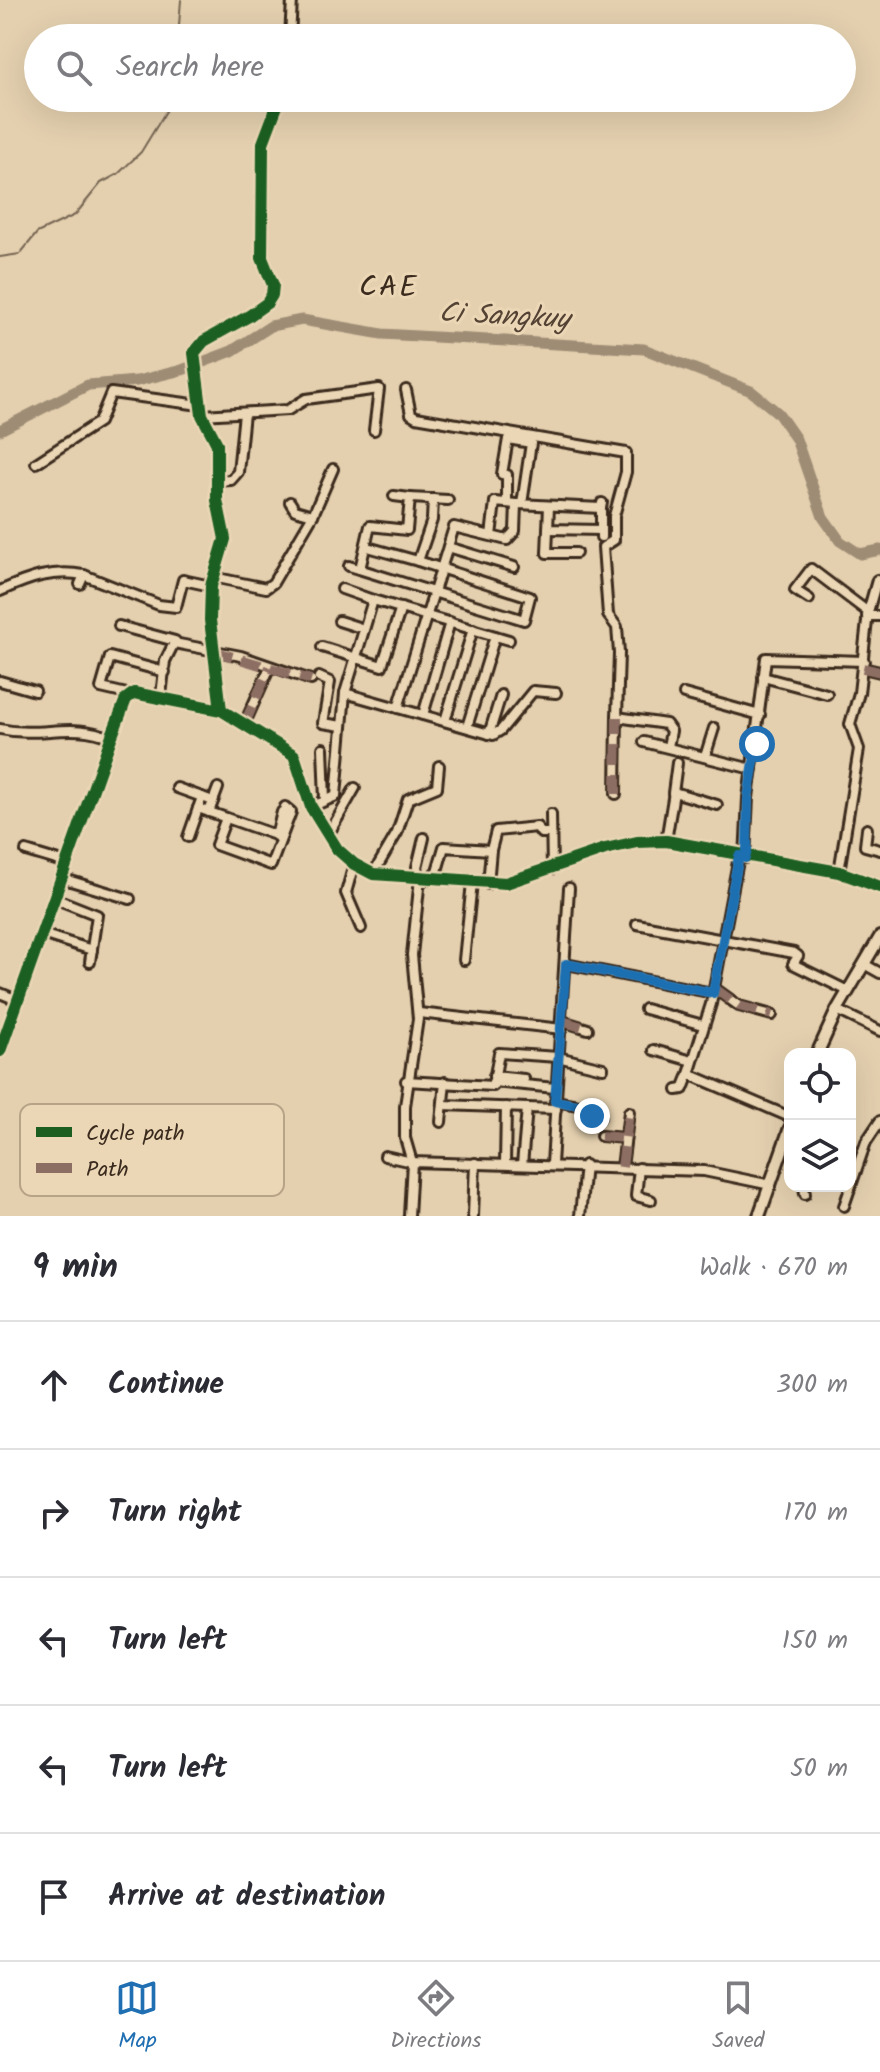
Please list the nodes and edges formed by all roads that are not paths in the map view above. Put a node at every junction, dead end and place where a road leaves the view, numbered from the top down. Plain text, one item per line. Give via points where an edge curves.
1 (292, 0) edge
2 (291, 24) edge
3 (275, 112) edge
4 (406, 390) dead end
5 (201, 410) junction
6 (244, 413) junction
7 (374, 430) dead end
8 (36, 463) dead end
9 (333, 469) dead end
10 (217, 481) junction
11 (394, 496) dead end
12 (410, 498) junction
13 (433, 499) junction
14 (448, 500) dead end
15 (290, 502) dead end
16 (515, 504) junction
17 (549, 506) junction
18 (313, 515) junction
19 (548, 529) junction
20 (491, 536) junction
21 (448, 547) junction
22 (371, 548) dead end
23 (576, 553) dead end
24 (418, 561) junction
25 (349, 566) dead end
26 (514, 567) dead end
27 (360, 569) junction
28 (441, 569) junction
29 (877, 580) dead end
30 (212, 581) junction
31 (342, 589) dead end
32 (434, 590) junction
33 (0, 591) edge
34 (809, 599) dead end
35 (373, 600) junction
36 (401, 608) junction
37 (868, 614) junction
38 (426, 615) junction
39 (880, 616) edge
40 (339, 621) dead end
41 (450, 622) junction
42 (119, 626) dead end
43 (364, 629) junction
44 (473, 629) junction
45 (495, 636) junction
46 (509, 640) dead end
47 (174, 643) junction
48 (322, 647) dead end
49 (213, 651) junction
50 (356, 658) junction
51 (863, 665) junction
52 (270, 667) junction
53 (165, 672) junction
54 (880, 672) edge
55 (763, 677) junction
56 (0, 681) edge
57 (330, 682) junction
58 (346, 690) junction
59 (35, 691) dead end
60 (556, 693) dead end
61 (684, 694) dead end
62 (827, 694) dead end
63 (131, 695) junction
64 (501, 695) dead end
65 (161, 696) junction
66 (398, 708) junction
67 (221, 710) junction
68 (423, 715) junction
69 (760, 715) junction
70 (617, 717) junction
71 (445, 721) junction
72 (244, 725) junction
73 (342, 726) junction
74 (467, 727) junction
75 (714, 728) dead end
76 (0, 729) edge
77 (489, 734) junction
78 (111, 738) junction
79 (644, 742) dead end
80 (668, 747) junction
81 (323, 748) dead end
82 (705, 757) junction
83 (677, 763) dead end
84 (439, 766) dead end
85 (752, 769) junction
86 (177, 788) dead end
87 (218, 788) dead end
88 (355, 788) dead end
89 (673, 793) junction
90 (616, 794) dead end
91 (202, 797) junction
92 (325, 800) junction
93 (213, 801) junction
94 (310, 803) junction
95 (717, 805) dead end
96 (198, 808) junction
97 (209, 812) junction
98 (551, 814) dead end
99 (226, 818) junction
100 (867, 829) dead end
101 (551, 833) junction
102 (328, 835) junction
103 (188, 837) dead end
104 (278, 837) junction
105 (424, 838) dead end
106 (666, 841) junction
107 (491, 850) junction
108 (880, 850) edge
109 (26, 851) dead end
110 (742, 857) junction
111 (66, 863) junction
112 (354, 864) junction
113 (552, 869) junction
114 (839, 872) junction
115 (373, 874) junction
116 (61, 878) junction
117 (423, 879) junction
118 (472, 882) junction
119 (488, 884) junction
120 (880, 887) edge
121 (569, 888) dead end
122 (54, 898) junction
123 (130, 899) dead end
124 (637, 924) dead end
125 (361, 928) dead end
126 (42, 934) junction
127 (880, 937) edge
128 (722, 939) junction
129 (92, 950) junction
130 (464, 960) dead end
131 (90, 962) dead end
132 (566, 964) junction
133 (864, 964) junction
134 (880, 973) edge
135 (713, 991) junction
136 (848, 991) junction
137 (0, 993) edge
138 (17, 1000) junction
139 (645, 1009) dead end
140 (837, 1010) junction
141 (419, 1013) junction
142 (772, 1015) dead end
143 (562, 1025) junction
144 (703, 1025) junction
145 (588, 1029) dead end
146 (880, 1031) edge
147 (820, 1048) edge
148 (654, 1050) dead end
149 (0, 1051) edge
150 (558, 1057) junction
151 (485, 1060) dead end
152 (692, 1061) junction
153 (496, 1062) junction
154 (603, 1068) dead end
155 (689, 1074) junction
156 (494, 1079) junction
157 (524, 1079) dead end
158 (406, 1081) junction
159 (445, 1082) junction
160 (555, 1088) junction
161 (677, 1090) dead end
162 (443, 1105) junction
163 (556, 1105) junction
164 (506, 1107) junction
165 (527, 1108) junction
166 (629, 1112) dead end
167 (784, 1114) edge
168 (600, 1117) dead end
169 (880, 1121) edge
170 (441, 1122) dead end
171 (601, 1136) dead end
172 (625, 1138) junction
173 (385, 1156) dead end
174 (412, 1162) junction
175 (784, 1162) edge
176 (475, 1163) junction
177 (505, 1164) junction
178 (552, 1164) junction
179 (522, 1165) junction
180 (585, 1165) junction
181 (622, 1167) junction
182 (639, 1168) junction
183 (771, 1185) junction
184 (651, 1200) dead end
185 (844, 1206) dead end
186 (409, 1216) edge
187 (473, 1216) edge
188 (580, 1216) edge
189 (759, 1216) edge

1 - 2 street
3 - 5 street via 263,143 262,258 272,295 194,353
4 - 70 street via 416,417 626,453 614,540 603,547 608,615 617,627
5 - 6 street
5 - 8 street via 111,393 99,422
5 - 10 street via 217,444
6 - 7 street via 288,410 306,399 379,389
6 - 10 street via 238,472 231,480
9 - 18 street
10 - 30 street via 225,539
11 - 12 street
12 - 13 street
12 - 27 street via 407,530 370,526
13 - 14 street
13 - 24 street
15 - 18 street via 295,510
16 - 16 street via 531,443 508,439 502,474 507,475
16 - 17 street
16 - 20 street via 495,502
16 - 20 street via 513,537
17 - 19 street
17 - 19 street via 602,506 601,534
18 - 30 street via 270,586
19 - 23 street via 547,553
20 - 21 street via 454,527
21 - 26 street
21 - 28 street
22 - 24 street
24 - 28 street
25 - 27 street
27 - 32 street
28 - 32 street
28 - 32 street via 530,597 524,620
29 - 37 street
30 - 33 street via 183,580 178,606 162,606 65,571 40,574
30 - 49 street
31 - 35 street
32 - 38 street
34 - 37 street via 795,590 811,569
35 - 36 street
35 - 43 street
36 - 38 street
36 - 50 street via 382,666
37 - 39 street
37 - 51 street
38 - 41 street
38 - 66 street
40 - 43 street
41 - 44 street
41 - 68 street
42 - 47 street
43 - 50 street
44 - 45 street
44 - 71 street
45 - 46 street
45 - 74 street
47 - 49 street
47 - 53 street
48 - 50 street
49 - 52 street
49 - 67 street
50 - 58 street
51 - 54 street
51 - 55 street via 768,656
51 - 114 street via 850,724 859,749
52 - 57 street
52 - 72 street
53 - 63 street via 110,657 101,688
53 - 65 street
55 - 62 street
55 - 69 street
56 - 59 street
57 - 58 street
57 - 73 street via 323,723
58 - 66 street
58 - 73 street
60 - 77 street via 533,691 501,730
61 - 69 street
63 - 65 street
63 - 78 street
64 - 77 street
65 - 67 street
66 - 68 street
67 - 72 street
68 - 71 street
69 - 85 street
70 - 80 street via 666,724 671,731
70 - 90 street
71 - 74 street
72 - 94 street via 294,755
73 - 92 street via 336,796
74 - 77 street
75 - 82 street
76 - 78 street via 34,734 86,728
78 - 111 street
79 - 80 street
80 - 82 street
81 - 92 street
82 - 85 street
83 - 89 street
84 - 115 street via 437,787 408,799 397,833
85 - 110 street
86 - 91 street
87 - 93 street
88 - 102 street
89 - 95 street
89 - 106 street
91 - 93 street
91 - 96 street
92 - 94 street
93 - 97 street
94 - 102 street
94 - 104 street via 288,812
96 - 97 street
96 - 103 street
97 - 99 street
98 - 101 street
99 - 104 street
99 - 104 street via 216,845 271,865
100 - 108 street via 865,846
101 - 107 street via 537,827 502,828 496,831
101 - 113 street
102 - 112 street
105 - 117 street via 417,867
106 - 110 street
106 - 113 street via 605,849
107 - 117 street via 444,847 437,871
107 - 119 street
109 - 111 street
110 - 114 street
110 - 128 street
111 - 116 street
112 - 115 street
112 - 125 street via 346,893
113 - 119 street
114 - 120 street
115 - 117 street
116 - 122 street
116 - 123 street
117 - 118 street
117 - 141 street via 412,955
118 - 119 street
118 - 130 street
121 - 132 street
122 - 126 street
122 - 129 street via 97,915
124 - 128 street
126 - 129 street
126 - 138 street
127 - 133 main road
128 - 135 street
128 - 136 street via 794,953 798,956 793,964
129 - 131 street
132 - 135 street
132 - 143 street
133 - 134 street
133 - 136 main road
135 - 142 street via 739,1006
135 - 144 street
136 - 140 main road
137 - 138 street
138 - 149 street
139 - 144 street
140 - 146 street
140 - 147 main road
141 - 143 street
141 - 158 street
143 - 145 street
143 - 150 street
144 - 152 street
148 - 152 street
150 - 153 street via 499,1053
150 - 154 street
150 - 160 street
151 - 153 street
152 - 155 street
153 - 156 street
155 - 161 street via 683,1089
155 - 167 street
156 - 157 street
156 - 159 street via 493,1086
156 - 160 street
158 - 159 street
158 - 174 street via 405,1131
159 - 162 street
160 - 163 street
162 - 164 street
162 - 170 street
163 - 165 street
163 - 168 street via 590,1107 591,1115
163 - 178 street
164 - 165 street
164 - 177 street
165 - 179 street
166 - 172 street
169 - 185 street via 866,1142
171 - 172 street
172 - 181 street
173 - 174 street
174 - 176 street
174 - 186 street
175 - 183 main road
176 - 177 street
176 - 187 street
177 - 179 street
178 - 179 street
178 - 180 street
180 - 181 street
180 - 188 street
181 - 182 street
182 - 183 street via 704,1171
182 - 184 street via 636,1196
183 - 189 main road

